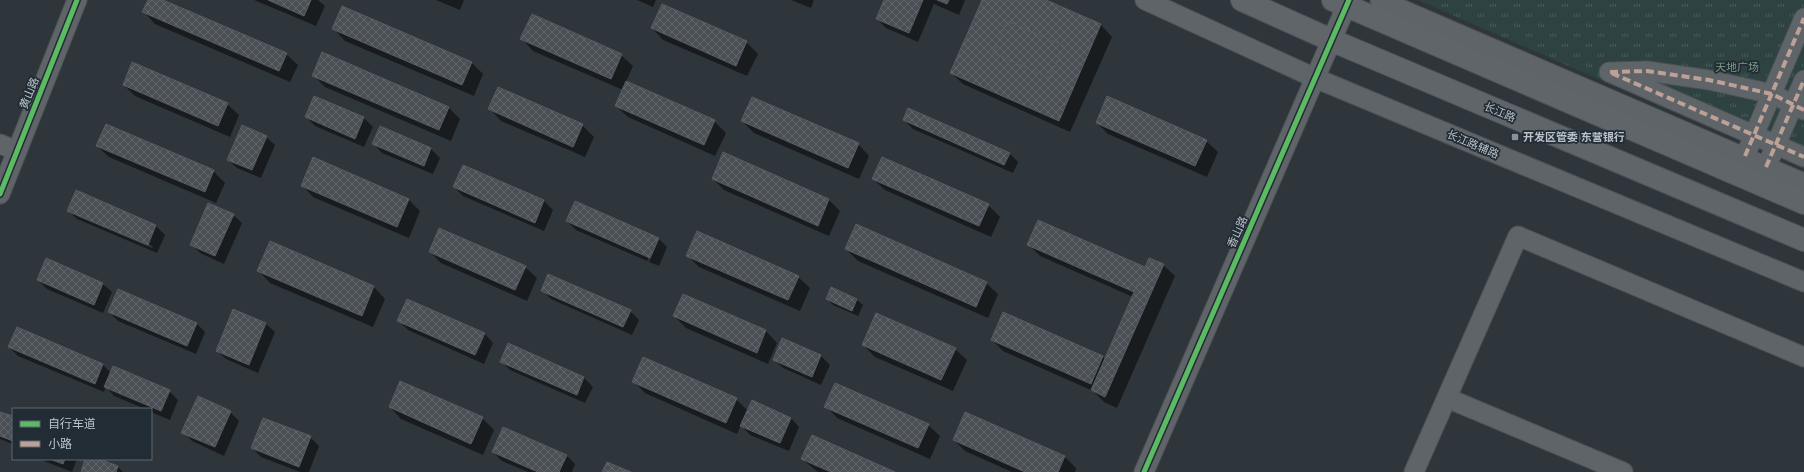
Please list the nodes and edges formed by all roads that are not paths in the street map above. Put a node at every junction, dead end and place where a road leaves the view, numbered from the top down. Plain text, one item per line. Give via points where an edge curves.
1 (77, 0) edge
2 (1145, 0) edge
3 (1242, 0) edge
4 (1380, 0) edge
5 (1343, 2) edge
6 (1804, 18) edge
7 (1331, 40) junction
8 (1315, 78) junction
9 (1804, 80) edge
10 (1772, 94) junction
11 (1799, 107) edge
12 (9, 147) edge
13 (1745, 156) junction
14 (1804, 157) edge
15 (1766, 167) junction
16 (1804, 183) edge
17 (0, 194) edge
18 (1804, 203) edge
19 (1804, 240) edge
20 (1804, 282) edge
21 (1804, 357) edge
22 (1447, 398) junction
23 (1144, 472) edge
24 (1414, 472) edge
25 (1623, 472) edge

1 - 12 street, 黄山路
2 - 8 street, 长江路辅路
3 - 7 main road, 长江路
4 - 13 street
5 - 7 street, 香山路
5 - 18 main road
6 - 10 street
7 - 8 street, 香山路
7 - 19 main road, 长江路
8 - 20 street, 长江路辅路
8 - 23 street, 香山路
9 - 11 street
10 - 11 street
10 - 13 street
10 - 14 street via 1709,80 1647,71 1609,72
11 - 15 street
12 - 17 street, 黄山路
13 - 15 street
15 - 16 street
21 - 22 street via 1518,236
22 - 24 street
22 - 25 street

